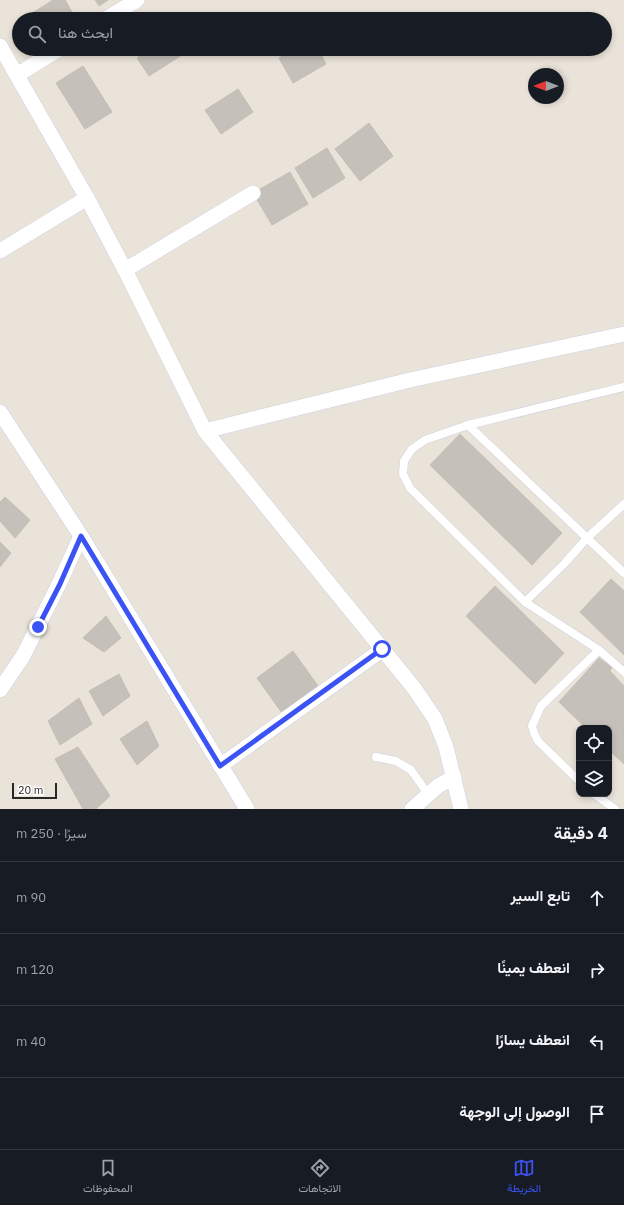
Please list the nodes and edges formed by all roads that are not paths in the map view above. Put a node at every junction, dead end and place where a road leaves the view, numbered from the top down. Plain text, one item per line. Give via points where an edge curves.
1 (137, 0) edge
2 (117, 12) edge
3 (0, 46) edge
4 (48, 56) edge
5 (17, 75) junction
6 (253, 193) dead end
7 (87, 198) junction
8 (0, 250) edge
9 (125, 270) junction
10 (624, 334) edge
11 (624, 387) edge
12 (0, 412) edge
13 (468, 425) junction
14 (204, 431) junction
15 (624, 504) edge
16 (81, 536) junction
17 (587, 538) junction
18 (624, 573) edge
19 (525, 602) junction
20 (382, 649) junction
21 (599, 650) junction
22 (624, 672) edge
23 (0, 690) edge
24 (376, 757) dead end
25 (220, 766) junction
26 (454, 777) junction
27 (576, 778) edge
28 (428, 794) junction
29 (598, 797) edge
30 (247, 809) edge
31 (412, 809) edge
32 (461, 809) edge
33 (615, 809) edge

1 - 2 street
3 - 5 street
4 - 5 street
5 - 7 street
6 - 9 street
7 - 8 street
7 - 9 street
9 - 14 street
10 - 14 street via 410,380
11 - 13 lane
12 - 16 street
13 - 17 lane
13 - 19 lane via 425,440 412,449 404,461 403,474 410,488
14 - 20 street
15 - 17 lane
16 - 23 street via 23,656
16 - 25 street
17 - 18 lane
17 - 19 lane
19 - 21 lane
20 - 25 street
20 - 26 street via 414,688 434,718 446,747
21 - 22 lane
21 - 27 lane via 542,706 532,726 538,741
24 - 28 lane via 396,761 411,770
25 - 30 street
26 - 28 street
26 - 32 street
28 - 31 street
29 - 33 lane

